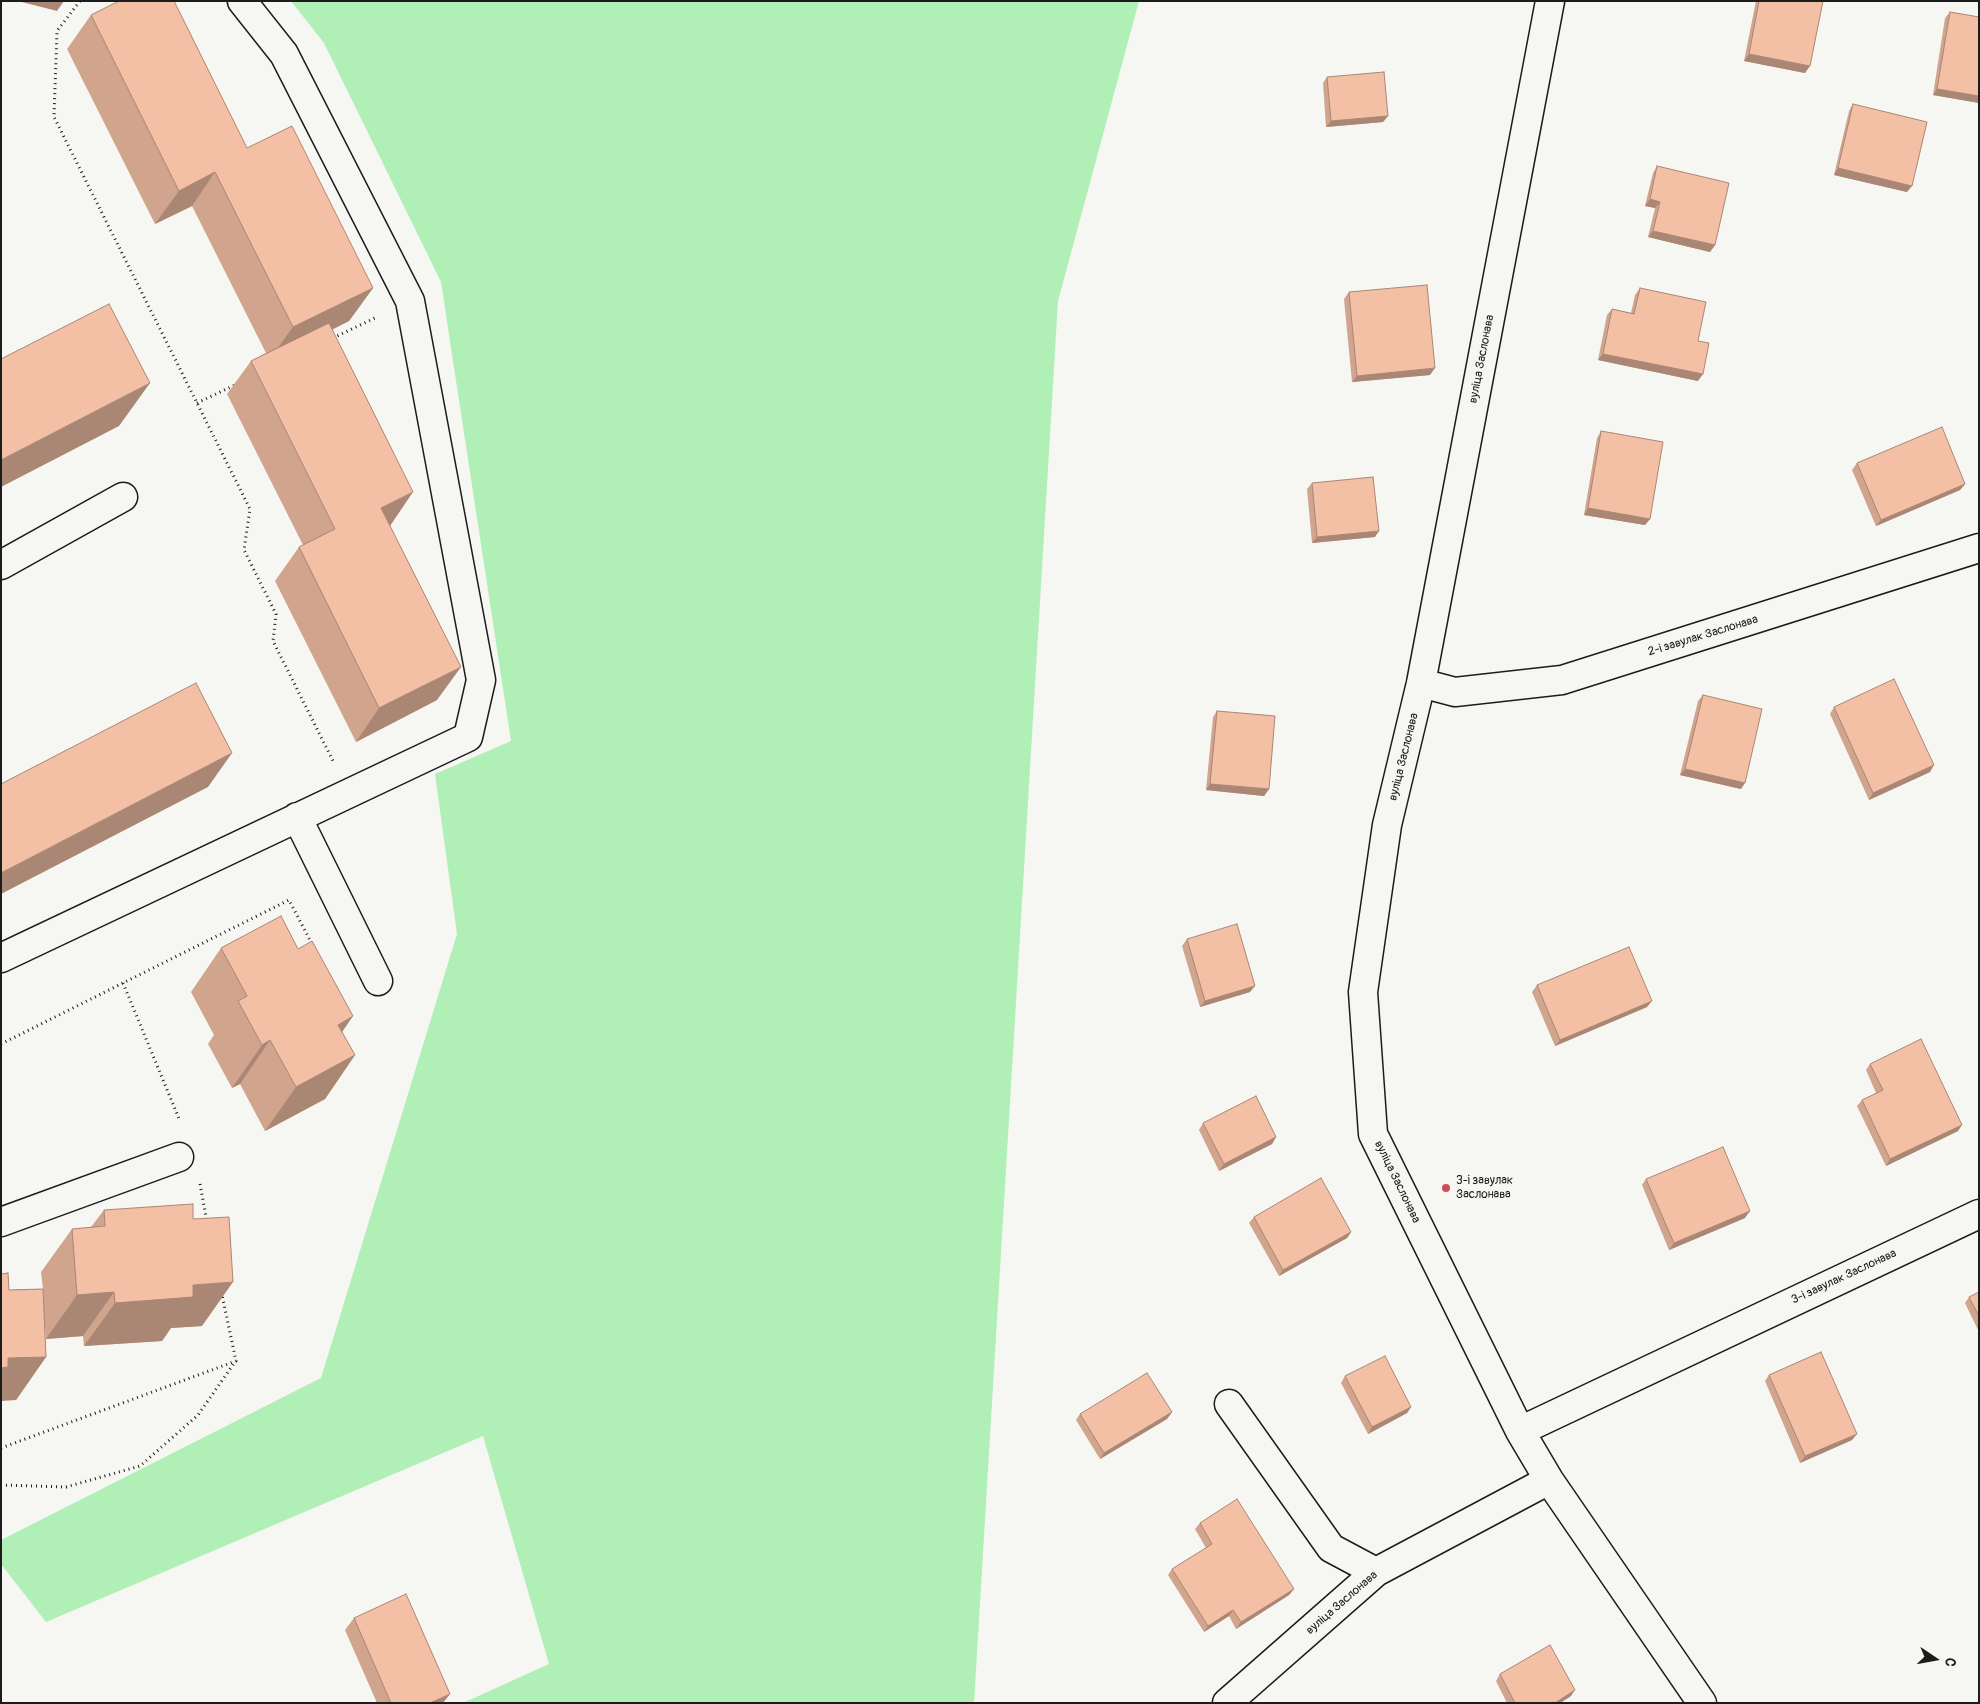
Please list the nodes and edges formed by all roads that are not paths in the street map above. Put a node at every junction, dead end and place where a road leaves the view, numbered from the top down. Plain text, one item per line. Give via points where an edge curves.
1 (242, 1) edge
2 (1550, 1) edge
3 (123, 497) dead end
4 (1979, 548) edge
5 (1, 565) edge
6 (1422, 683) junction
7 (297, 818) junction
8 (1, 958) edge
9 (378, 981) dead end
10 (179, 1158) dead end
11 (1979, 1214) edge
12 (1, 1222) edge
13 (1229, 1404) dead end
14 (1520, 1431) junction
15 (1549, 1480) junction
16 (1376, 1572) junction
17 (1227, 1703) edge
18 (1702, 1703) edge

1 - 7 street via 284,54 410,301 481,680 468,737
2 - 6 street, вуліца Заслонава
3 - 5 street
4 - 6 street, 2-і завулак Заслонава via 1562,680 1455,692
6 - 14 street, вуліца Заслонава via 1387,825 1363,992 1374,1134
7 - 8 street
7 - 9 street
10 - 12 street
11 - 14 street, 3-і завулак Заслонава
13 - 16 street via 1331,1548
14 - 15 street, вуліца Заслонава
15 - 16 street, вуліца Заслонава
15 - 18 street, вуліца Заслонава
16 - 17 street, вуліца Заслонава

